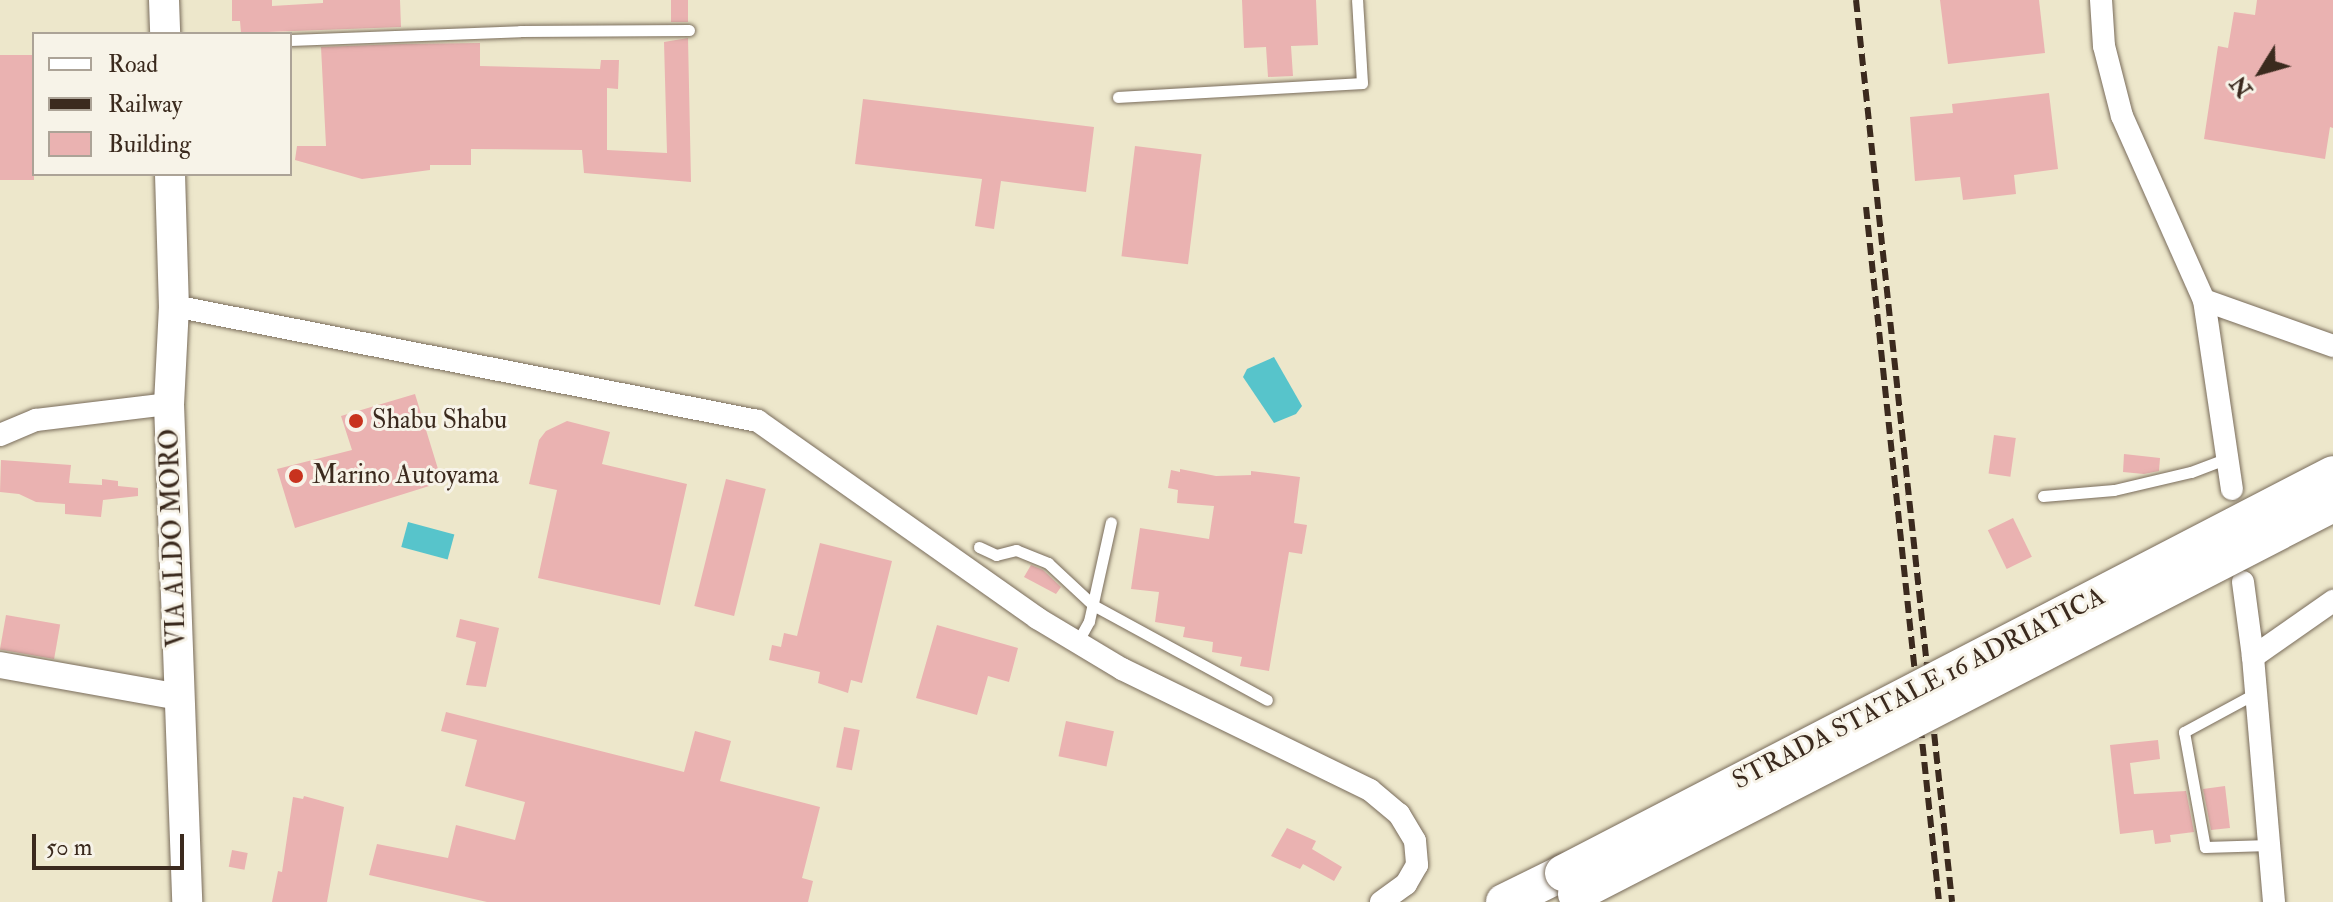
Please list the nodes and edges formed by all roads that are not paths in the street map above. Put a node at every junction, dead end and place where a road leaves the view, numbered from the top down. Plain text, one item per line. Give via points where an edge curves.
1 (164, 0) edge
2 (1357, 0) edge
3 (2101, 0) edge
4 (689, 30) dead end
5 (165, 32) edge
6 (292, 40) edge
7 (1118, 97) dead end
8 (170, 176) edge
9 (2204, 300) junction
10 (174, 306) junction
11 (2333, 346) edge
12 (169, 404) junction
13 (0, 435) edge
14 (2227, 458) junction
15 (2333, 474) edge
16 (2232, 489) dead end
17 (2043, 496) dead end
18 (2333, 504) edge
19 (1111, 522) dead end
20 (979, 547) dead end
21 (2243, 582) dead end
22 (2333, 601) edge
23 (1093, 605) junction
24 (1078, 641) junction
25 (2253, 657) junction
26 (0, 665) edge
27 (2256, 693) junction
28 (180, 697) junction
29 (1267, 700) dead end
30 (2269, 845) junction
31 (1567, 890) edge
32 (187, 902) edge
33 (1381, 902) edge
34 (1504, 902) edge
35 (2274, 902) edge

1 - 5 main road
2 - 7 lane via 1362,83
3 - 9 street via 2104,46 2122,116
4 - 6 lane
8 - 10 main road, VIA ALDO MORO
9 - 11 street
9 - 14 street
10 - 12 main road, VIA ALDO MORO
10 - 24 street via 758,421 1037,618
12 - 13 street via 36,420
12 - 28 main road, VIA ALDO MORO
14 - 16 street
14 - 17 lane via 2114,490
15 - 31 highway, STRADA STATALE 16 ADRIATICA, bridge
18 - 31 highway, STRADA STATALE 16 ADRIATICA, bridge
19 - 23 lane
20 - 23 lane via 996,555 1016,550 1048,563
21 - 25 street
22 - 25 street
23 - 24 lane
23 - 29 lane
24 - 33 street via 1155,687 1370,790 1399,814 1415,841 1417,865 1406,884
25 - 27 street
26 - 28 street
27 - 30 street
27 - 30 lane via 2184,732 2205,847
28 - 32 main road, VIA ALDO MORO
30 - 35 street
31 - 34 highway, STRADA STATALE 16 ADRIATICA

